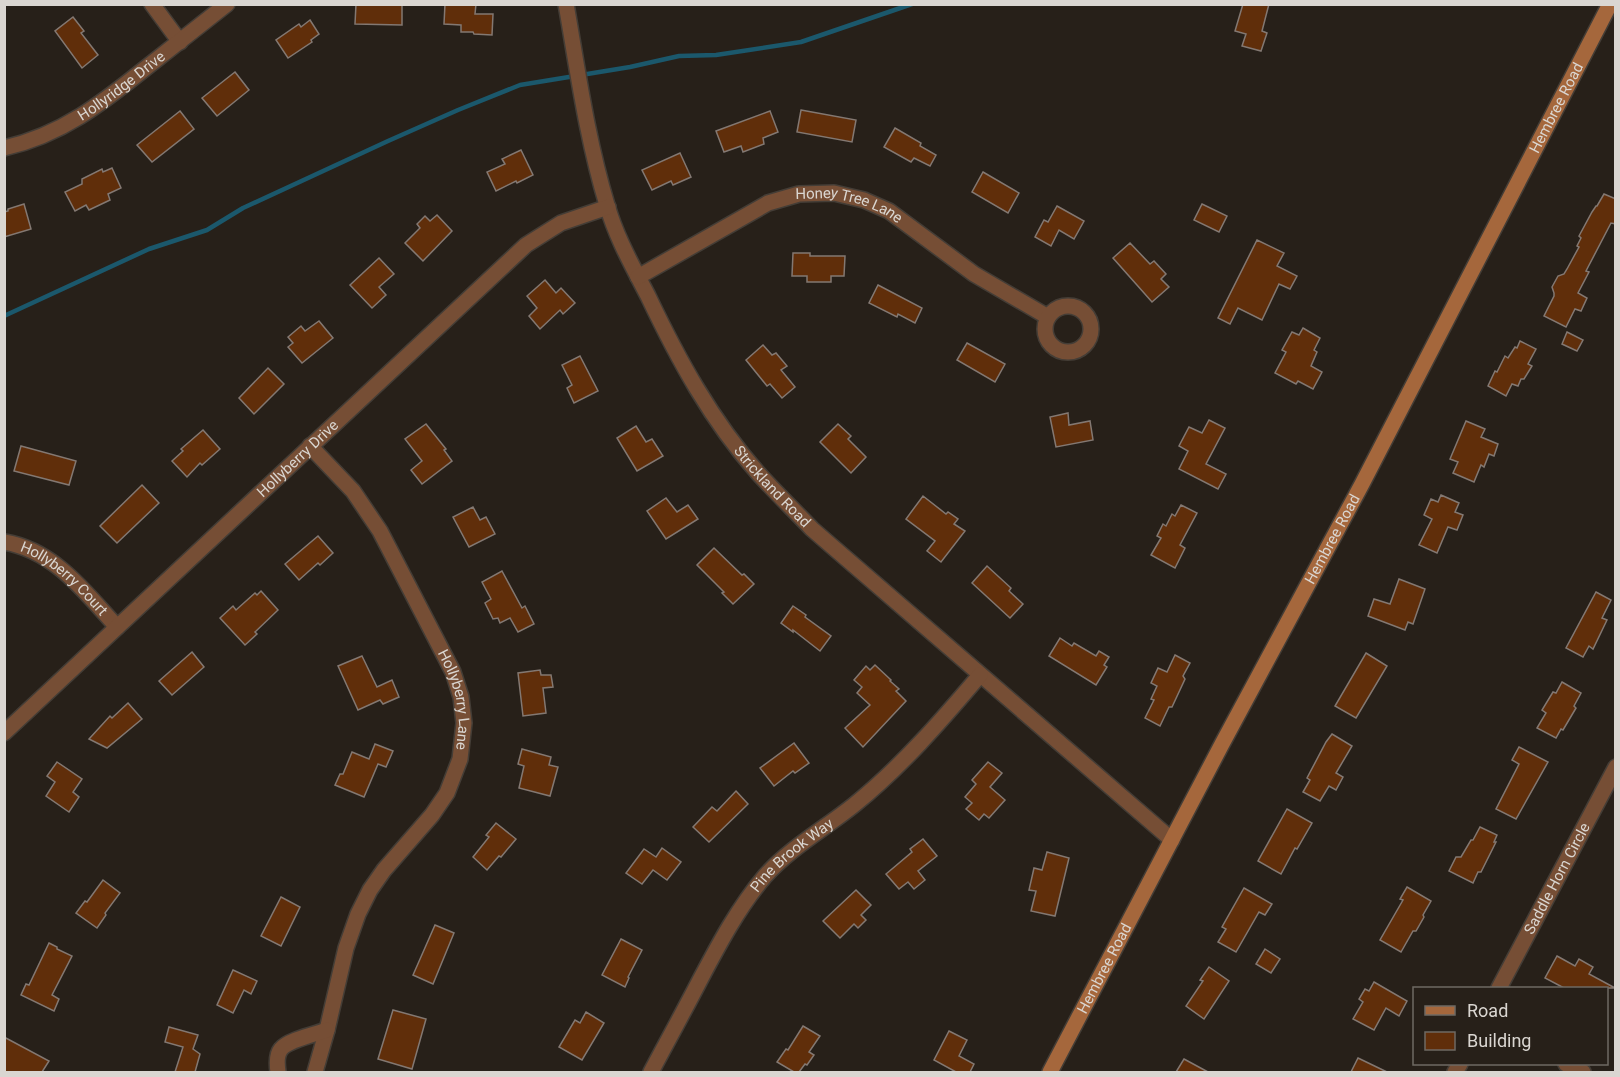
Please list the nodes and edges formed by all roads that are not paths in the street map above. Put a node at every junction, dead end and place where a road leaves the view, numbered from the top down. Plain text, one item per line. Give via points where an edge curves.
1 (152, 4) edge
2 (227, 4) edge
3 (566, 4) edge
4 (1610, 4) edge
5 (180, 42) junction
6 (4, 148) edge
7 (608, 207) junction
8 (638, 278) junction
9 (1048, 317) dead end
10 (310, 446) junction
11 (4, 542) edge
12 (117, 627) junction
13 (980, 675) junction
14 (4, 733) edge
15 (1616, 767) edge
16 (1172, 840) junction
17 (1500, 987) edge
18 (327, 1030) junction
19 (1568, 1065) edge
20 (278, 1072) edge
21 (315, 1072) edge
22 (651, 1072) edge
23 (1050, 1072) edge
24 (1583, 1072) edge

1 - 5 street
2 - 5 street, Hollyridge Drive
3 - 7 street, Strickland Road via 592,150
4 - 16 street, Hembree Road via 1362,484
5 - 6 street, Hollyridge Drive via 71,123
7 - 8 street, Strickland Road
7 - 10 street, Hollyberry Drive via 561,223 526,245
8 - 9 street, Honey Tree Lane via 768,203 799,194 834,193 889,211 974,274
8 - 13 street, Strickland Road via 695,387 757,473 812,529
10 - 12 street, Hollyberry Drive
10 - 18 street, Hollyberry Lane via 353,491 380,531 453,672 464,723 460,759 447,793 384,870 358,914
11 - 12 street, Hollyberry Court via 28,549 56,565
12 - 14 street, Hollyberry Drive
13 - 16 street, Strickland Road
13 - 22 street, Pine Brook Way via 897,767 767,874 726,930
15 - 17 street, Saddle Horn Circle
16 - 23 street, Hembree Road
18 - 20 street via 281,1049
18 - 21 street, Hollyberry Lane
19 - 24 street

